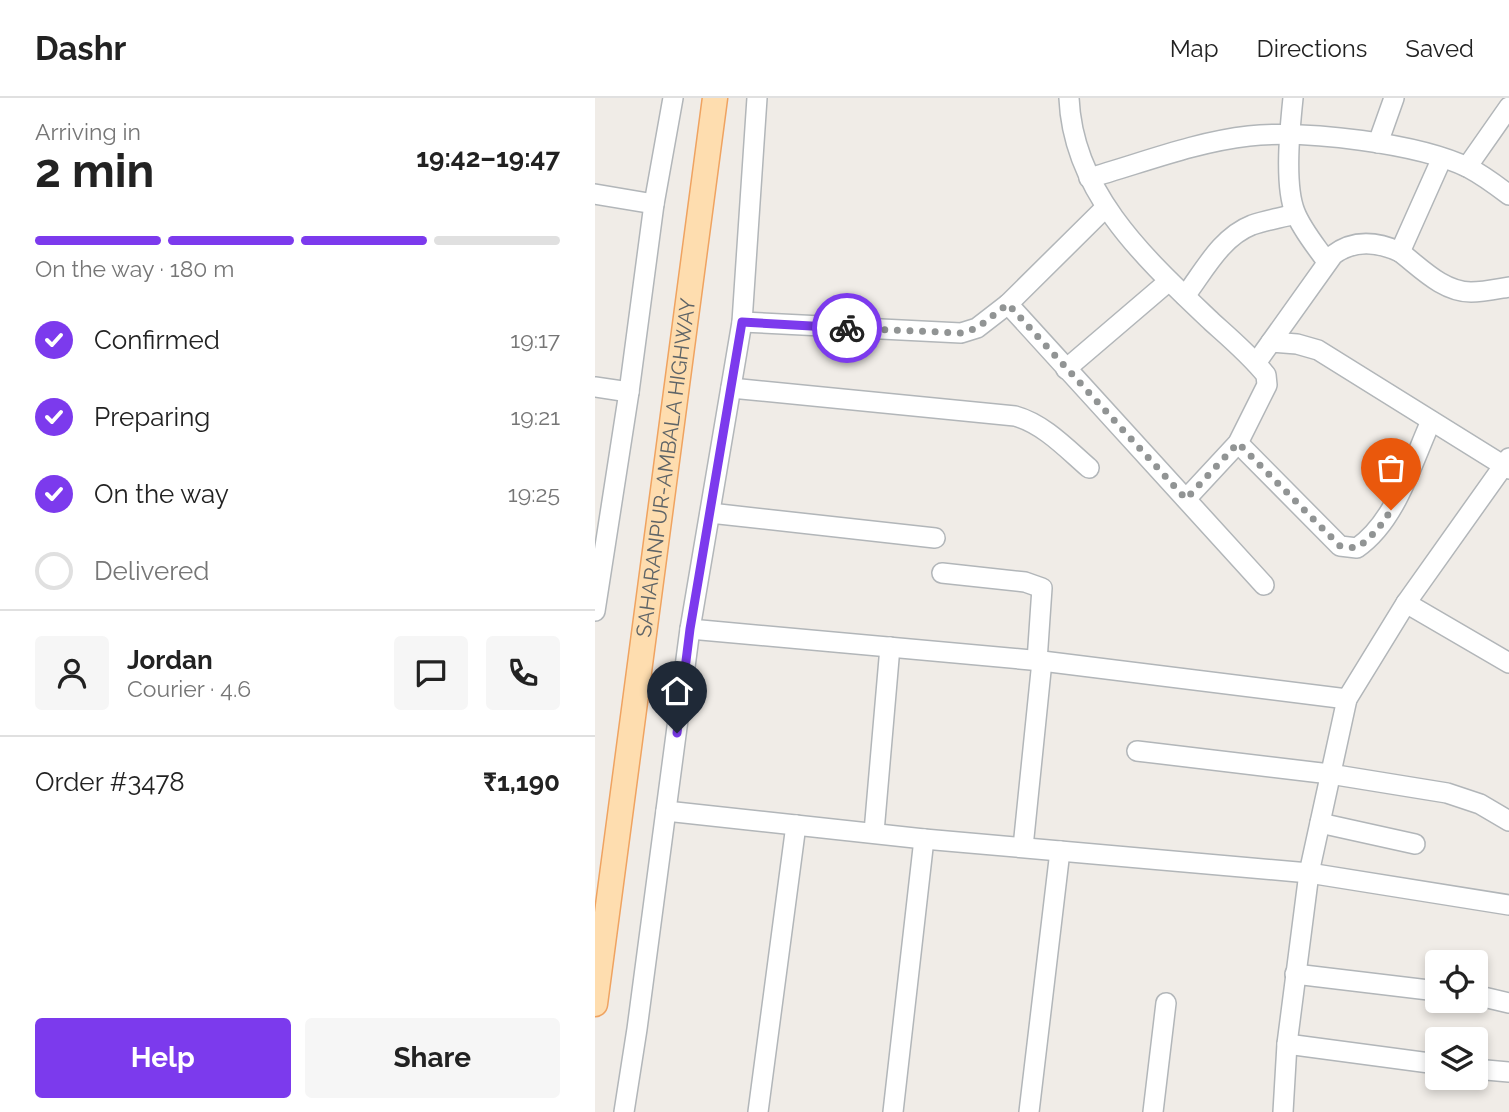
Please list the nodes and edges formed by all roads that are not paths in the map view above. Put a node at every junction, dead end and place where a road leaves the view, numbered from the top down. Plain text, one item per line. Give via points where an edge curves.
1 (673, 98) edge
2 (715, 98) edge
3 (757, 98) edge
4 (1069, 98) edge
5 (1293, 98) edge
6 (1394, 98) edge
7 (1509, 107) edge
8 (1289, 135) junction
9 (1378, 143) junction
10 (1441, 158) junction
11 (1467, 167) junction
12 (1090, 178) junction
13 (595, 194) edge
14 (1509, 195) edge
15 (654, 204) junction
16 (1105, 208) junction
17 (1295, 214) junction
18 (1400, 252) junction
19 (1327, 262) junction
20 (1169, 281) junction
21 (1509, 287) edge
22 (1185, 296) junction
23 (1008, 304) junction
24 (742, 322) junction
25 (1271, 342) junction
26 (1256, 363) junction
27 (1066, 369) junction
28 (595, 387) edge
29 (731, 388) junction
30 (629, 392) junction
31 (1431, 421) junction
32 (1238, 443) junction
33 (1507, 464) edge
34 (1090, 468) dead end
35 (1186, 499) junction
36 (710, 513) junction
37 (936, 538) dead end
38 (942, 573) dead end
39 (1264, 584) dead end
40 (1406, 603) junction
41 (595, 611) edge
42 (690, 629) junction
43 (890, 647) junction
44 (1040, 661) junction
45 (1509, 663) edge
46 (1347, 699) junction
47 (1137, 751) dead end
48 (1330, 774) junction
49 (666, 811) junction
50 (1509, 821) edge
51 (1320, 823) junction
52 (796, 825) junction
53 (874, 832) junction
54 (923, 839) junction
55 (1415, 844) dead end
56 (1023, 847) junction
57 (1060, 851) junction
58 (1310, 873) junction
59 (1509, 905) edge
60 (1295, 974) junction
61 (1425, 990) edge
62 (1488, 999) edge
63 (1166, 1003) dead end
64 (1509, 1003) edge
65 (595, 1004) edge
66 (1287, 1044) junction
67 (1425, 1061) edge
68 (1488, 1070) edge
69 (1509, 1072) edge
70 (624, 1112) edge
71 (758, 1112) edge
72 (893, 1112) edge
73 (1029, 1112) edge
74 (1153, 1112) edge
75 (1283, 1112) edge

1 - 15 street
2 - 65 main road, SAHARANPUR-AMBALA HIGHWAY
3 - 24 street
4 - 12 street via 1077,152
5 - 8 street
6 - 9 street
7 - 11 street
8 - 9 street
8 - 12 street via 1215,142
8 - 17 street
9 - 10 street
10 - 11 street
10 - 18 street
11 - 14 street
12 - 16 street
13 - 15 street
15 - 30 street
16 - 20 street
16 - 23 street
17 - 19 street
17 - 22 street via 1253,225 1230,239
18 - 19 street via 1367,243 1346,245
18 - 21 street via 1458,291
19 - 25 street
20 - 22 street
20 - 27 street
22 - 26 street
23 - 24 street via 977,328 961,333
23 - 27 street
24 - 29 street
25 - 26 street
25 - 31 street via 1318,351
26 - 32 street via 1266,375 1266,385
27 - 35 street
28 - 30 street
29 - 34 street via 1015,416 1029,420
29 - 36 street
30 - 41 street
31 - 32 street via 1391,510 1379,530 1357,548 1340,546
31 - 33 street
32 - 35 street
33 - 40 street
35 - 39 street
36 - 37 street
36 - 42 street
38 - 44 street via 1042,588
40 - 45 street
40 - 46 street
42 - 43 street
42 - 49 street
43 - 44 street
43 - 53 street
44 - 46 street
44 - 56 street
46 - 48 street
47 - 48 street
48 - 50 street via 1463,797
48 - 51 street
49 - 52 street
49 - 70 street
51 - 55 street
51 - 58 street
52 - 53 street
52 - 71 street
53 - 54 street
54 - 56 street
54 - 72 street
56 - 57 street
57 - 58 street
57 - 73 street
58 - 59 street
58 - 60 street
60 - 61 street
60 - 66 street
62 - 64 street
63 - 74 street
66 - 67 street
66 - 75 street
68 - 69 street

